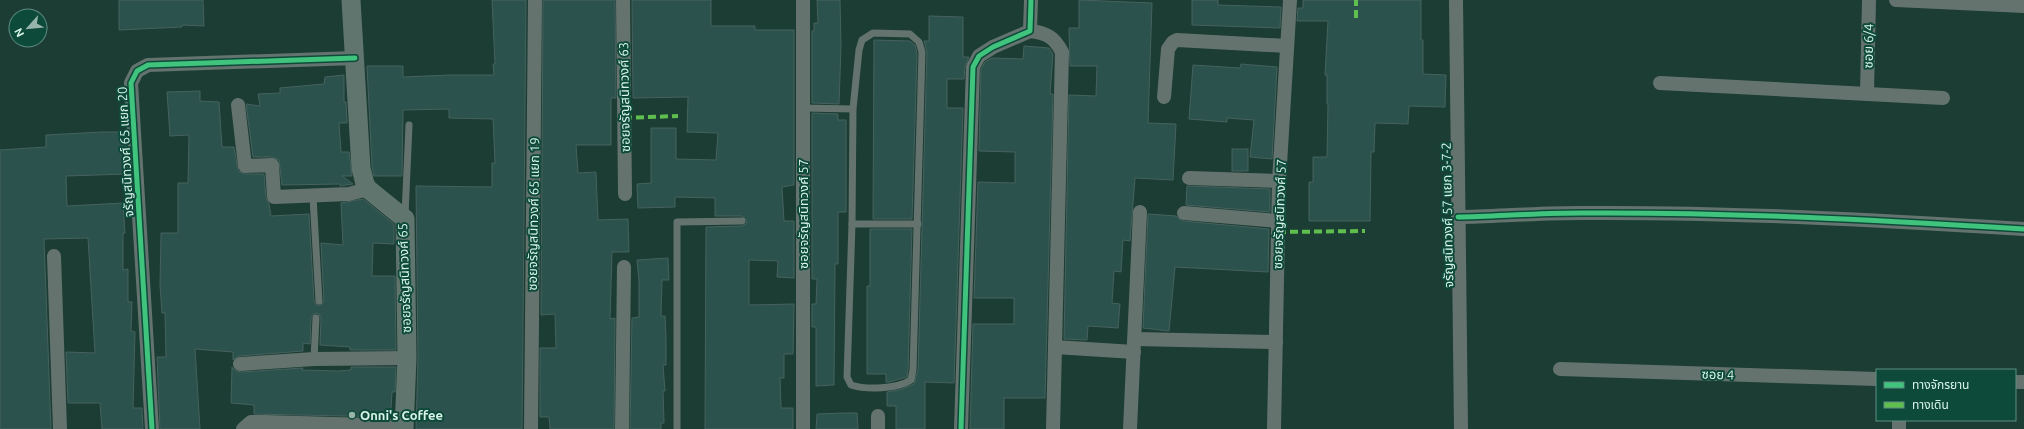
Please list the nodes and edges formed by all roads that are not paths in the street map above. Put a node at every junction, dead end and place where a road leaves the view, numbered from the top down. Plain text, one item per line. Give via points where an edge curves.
1 (351, 0) edge
2 (535, 0) edge
3 (623, 0) edge
4 (803, 0) edge
5 (1031, 0) edge
6 (1290, 0) edge
7 (1456, 0) edge
8 (1869, 0) edge
9 (1896, 0) edge
10 (2024, 6) edge
11 (1027, 32) junction
12 (1287, 46) junction
13 (355, 58) junction
14 (1660, 83) dead end
15 (1867, 93) junction
16 (1164, 97) dead end
17 (1943, 98) dead end
18 (238, 105) dead end
19 (803, 108) junction
20 (853, 108) junction
21 (409, 125) dead end
22 (1189, 178) dead end
23 (1279, 181) junction
24 (368, 189) junction
25 (625, 194) dead end
26 (313, 197) junction
27 (1140, 212) dead end
28 (1184, 213) dead end
29 (1458, 217) junction
30 (405, 219) junction
31 (742, 221) dead end
32 (1278, 221) junction
33 (852, 224) junction
34 (918, 224) junction
35 (2024, 229) edge
36 (54, 256) dead end
37 (624, 267) dead end
38 (319, 301) dead end
39 (316, 318) dead end
40 (1276, 342) junction
41 (1134, 346) junction
42 (1055, 347) junction
43 (407, 358) junction
44 (314, 359) junction
45 (240, 364) dead end
46 (1560, 369) dead end
47 (1876, 379) edge
48 (404, 427) edge
49 (60, 429) edge
50 (152, 429) edge
51 (243, 429) edge
52 (531, 429) edge
53 (622, 429) edge
54 (677, 429) edge
55 (803, 429) edge
56 (961, 429) edge
57 (1053, 429) edge
58 (1130, 429) edge
59 (1274, 429) edge
60 (1461, 429) edge

1 - 13 street
2 - 52 street, ซอยจรัญสนิทวงศ์ 65 แยก 19
3 - 25 street, ซอยจรัญสนิทวงศ์ 63
4 - 19 street, ซอยจรัญสนิทวงศ์ 57
5 - 11 street
6 - 12 street, ซอยจรัญสนิทวงศ์ 57
7 - 29 street, จรัญสนิทวงศ์ 57 แยก 3-7-2
8 - 15 street, ซอย 6/4
9 - 10 street
11 - 42 street via 1045,33 1056,40 1062,52
11 - 56 street via 992,47 979,56 973,67
12 - 16 street via 1177,40 1168,49
12 - 23 street, ซอยจรัญสนิทวงศ์ 57
13 - 24 street via 361,168
13 - 50 street, จรัญสนิทวงศ์ 65 แยก 20 via 148,65 137,71 131,83
14 - 15 street
15 - 17 street
18 - 26 street via 245,166 272,165 274,197
19 - 20 lane
19 - 55 street, ซอยจรัญสนิทวงศ์ 57
20 - 33 lane
20 - 34 lane via 862,40 873,33 910,34 919,42 922,52
21 - 30 lane
22 - 23 street
23 - 32 street, ซอยจรัญสนิทวงศ์ 57
24 - 26 street via 349,194
24 - 30 street, ซอยจรัญสนิทวงศ์ 65
26 - 38 lane
27 - 41 street
28 - 32 street
29 - 35 street via 1582,213 1671,214 1864,220
29 - 60 street, จรัญสนิทวงศ์ 57 แยก 3-7-2
30 - 43 street, ซอยจรัญสนิทวงศ์ 65
31 - 54 lane via 677,222
32 - 40 street, ซอยจรัญสนิทวงศ์ 57
33 - 34 lane
33 - 34 lane via 847,377 850,385 860,388 902,386 911,380
36 - 49 street
37 - 53 street
39 - 44 lane
40 - 41 street
40 - 59 street, ซอยจรัญสนิทวงศ์ 57
41 - 42 street
41 - 58 street
42 - 57 street
43 - 44 street
43 - 48 street, ซอยจรัญสนิทวงศ์ 65
44 - 45 street
46 - 47 street, ซอย 4
48 - 51 street via 251,422

